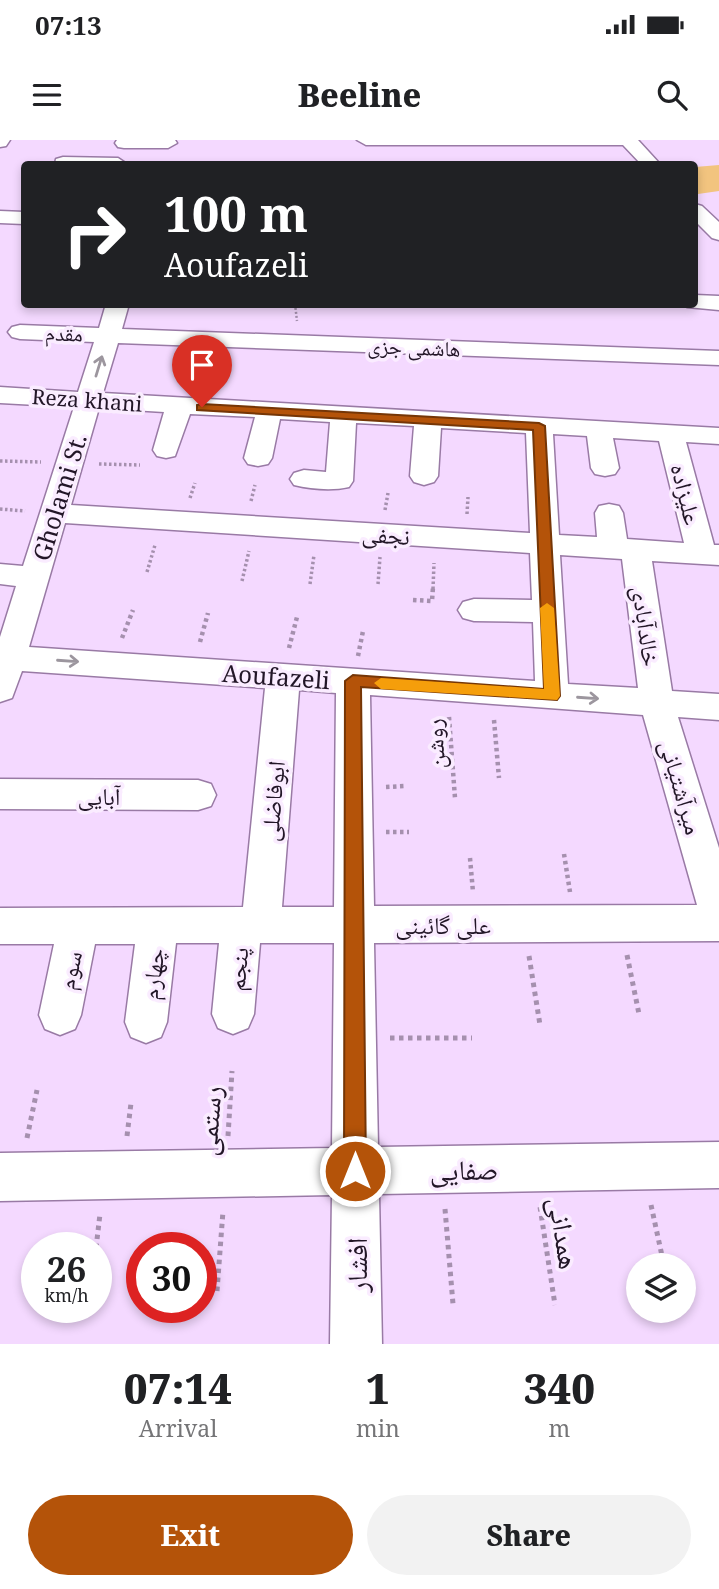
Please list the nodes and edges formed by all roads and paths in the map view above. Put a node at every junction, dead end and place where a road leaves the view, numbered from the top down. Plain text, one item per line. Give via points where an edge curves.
1 (366, 140) edge
2 (628, 140) edge
3 (168, 141) edge
4 (124, 143) dead end
5 (162, 161) edge
6 (648, 161) edge
7 (698, 213) edge
8 (0, 217) edge
9 (21, 218) edge
10 (719, 234) edge
11 (698, 241) edge
12 (719, 242) edge
13 (698, 302) edge
14 (719, 303) edge
15 (117, 308) edge
16 (20, 332) dead end
17 (109, 334) junction
18 (719, 358) edge
19 (0, 395) edge
20 (88, 401) junction
21 (179, 406) junction
22 (269, 411) junction
23 (343, 415) junction
24 (428, 420) junction
25 (539, 426) junction
26 (599, 430) junction
27 (671, 434) junction
28 (719, 436) edge
29 (166, 450) dead end
30 (258, 458) dead end
31 (0, 461) edge
32 (69, 463) junction
33 (140, 465) dead end
34 (605, 468) dead end
35 (424, 476) dead end
36 (304, 479) dead end
37 (340, 481) junction
38 (368, 482) dead end
39 (54, 513) junction
40 (609, 513) dead end
41 (435, 537) junction
42 (544, 544) junction
43 (625, 549) junction
44 (710, 554) edge
45 (0, 574) edge
46 (34, 577) junction
47 (413, 600) dead end
48 (474, 610) dead end
49 (547, 611) junction
50 (5, 657) edge
51 (283, 676) junction
52 (353, 681) junction
53 (447, 688) junction
54 (0, 689) edge
55 (492, 691) junction
56 (552, 696) junction
57 (657, 703) junction
58 (719, 707) edge
59 (499, 778) dead end
60 (0, 794) edge
61 (198, 795) dead end
62 (455, 798) dead end
63 (719, 912) edge
64 (621, 923) junction
65 (719, 923) edge
66 (354, 924) junction
67 (524, 924) junction
68 (78, 925) junction
69 (158, 925) junction
70 (251, 925) junction
71 (0, 926) edge
72 (233, 1014) dead end
73 (639, 1014) dead end
74 (60, 1015) dead end
75 (146, 1022) dead end
76 (540, 1025) dead end
77 (354, 1038) junction
78 (472, 1038) dead end
79 (232, 1071) dead end
80 (37, 1090) dead end
81 (719, 1165) edge
82 (643, 1167) junction
83 (534, 1168) junction
84 (442, 1169) junction
85 (355, 1171) junction
86 (226, 1173) junction
87 (9, 1177) edge
88 (661, 1253) edge
89 (217, 1291) dead end
90 (453, 1304) dead end
91 (555, 1305) dead end
92 (356, 1344) edge

1 - 2 street
2 - 6 street
3 - 4 street
3 - 5 street
7 - 10 street
8 - 9 street
11 - 12 street
13 - 14 street
15 - 17 street, Gholami St.
16 - 17 street, مقدم
17 - 18 street, هاشمی جزی via 438,337
20 -> 17 street, Gholami St.
19 - 20 street, Reza khani
20 - 21 street, Reza khani
20 - 32 street, Gholami St.
21 - 22 street, Reza khani
21 - 29 street
22 - 23 street, Reza khani
22 - 30 street
23 - 24 street, Reza khani
23 - 37 street
24 - 25 street, Reza khani
24 - 35 street
25 - 26 street, Reza khani
25 - 42 street
26 - 27 street, Reza khani
26 - 34 street
27 - 28 street, Reza khani
27 - 44 street, علیزاده
31 - 32 path
32 - 33 path
32 - 39 street, Gholami St.
36 - 37 street
37 - 38 street
39 - 41 street, نجفی
39 - 46 street, Gholami St.
40 - 43 street, خالدآبادی
41 - 42 street, نجفی
41 - 47 path via 432,601
42 - 43 street, نجفی
42 - 49 street
43 - 44 street, نجفی
43 - 57 street, خالدآبادی
45 - 46 street
46 - 50 street, Gholami St.
48 - 49 street
49 - 56 street
50 -> 51 street, Aoufazeli
50 - 54 street, Gholami St.
51 - 52 street, Aoufazeli
51 - 70 street, ابوفاضلی
52 - 53 street, Aoufazeli
52 - 66 street, افشار
53 - 55 street, Aoufazeli
53 - 62 path, روشن
55 - 56 street, Aoufazeli
55 - 59 path
56 -> 57 street, Aoufazeli
57 - 58 street, Aoufazeli
57 - 63 street, میرآشتیانی
60 - 61 street, آبایی
64 - 65 street, علی گائینی
64 - 67 street, علی گائینی
64 - 73 path
66 - 67 street, علی گائینی
66 - 70 street, علی گائینی
66 - 77 street, افشار
67 - 76 path
68 - 69 street, علی گائینی
68 - 71 street, علی گائینی
68 - 74 street, سوم
69 - 70 street, علی گائینی
69 - 75 street, چهارم
70 - 72 street, پنجم
77 - 78 path
77 - 85 street, افشار
79 - 86 path, رستمی
80 - 87 path
81 - 82 street, صفایی
82 - 83 street, صفایی
82 - 88 path
83 - 84 street, صفایی
83 - 91 path, همدانی
84 - 85 street, صفایی
84 - 90 path
85 - 86 street, صفایی
85 - 92 street, افشار
86 - 87 street, صفایی
86 - 89 path

